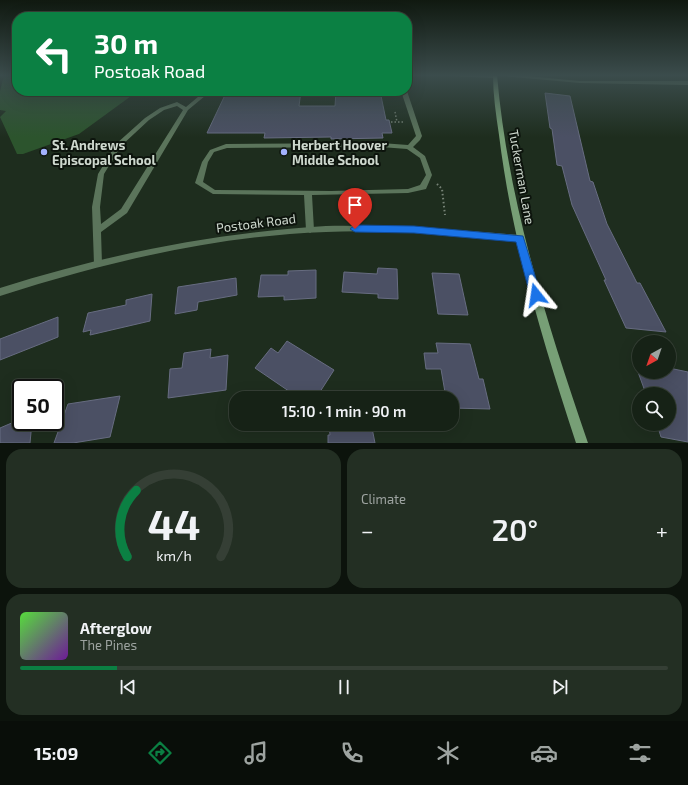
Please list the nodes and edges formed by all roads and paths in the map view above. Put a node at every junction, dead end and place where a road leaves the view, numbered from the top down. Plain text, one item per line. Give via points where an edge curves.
1 (202, 96) edge
2 (406, 96) edge
3 (499, 96) edge
4 (186, 109) junction
5 (394, 112) dead end
6 (397, 122) dead end
7 (409, 147) junction
8 (429, 175) junction
9 (308, 193) junction
10 (445, 215) dead end
11 (98, 230) junction
12 (310, 230) junction
13 (520, 238) junction
14 (98, 264) junction
15 (0, 292) edge
16 (582, 443) edge

1 - 4 street
2 - 7 street via 419,136
3 - 13 main road, Tuckerman Lane via 503,149
4 - 11 street via 124,211
4 - 11 street via 177,104 162,109 118,145 101,174 96,207
5 - 6 path
7 - 8 street via 423,157
7 - 9 street via 226,146 212,151 205,162 199,183 213,192
8 - 9 street via 423,186 408,191
8 - 10 path via 442,189
9 - 12 street
11 - 14 street
12 - 13 street, Postoak Road via 382,228
12 - 14 street, Postoak Road via 203,242
13 - 16 main road, Tuckerman Lane
14 - 15 street, Postoak Road

